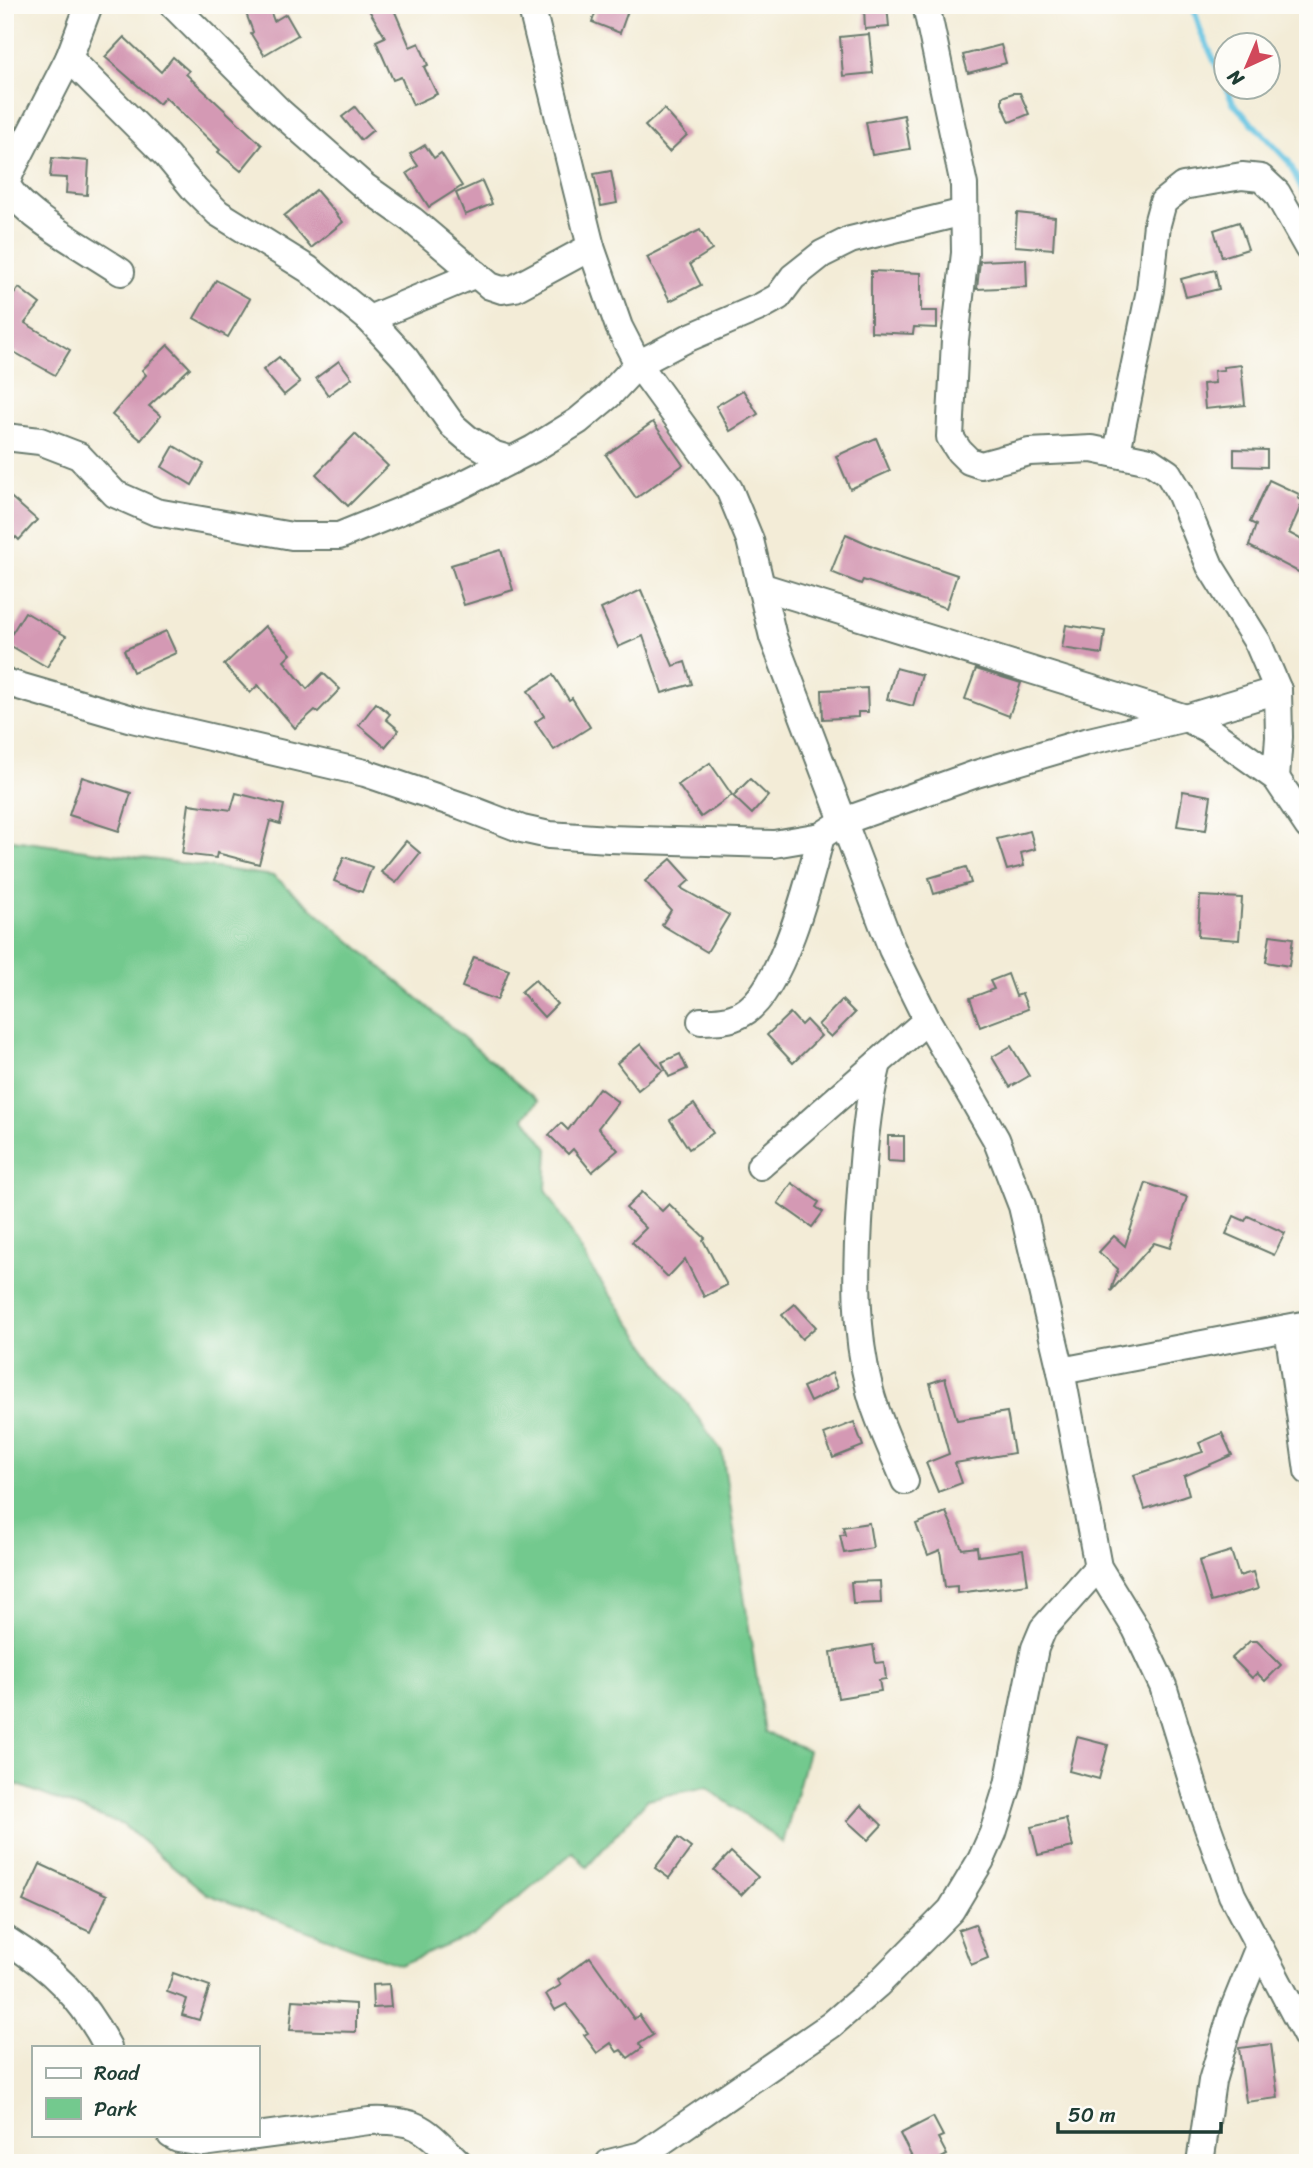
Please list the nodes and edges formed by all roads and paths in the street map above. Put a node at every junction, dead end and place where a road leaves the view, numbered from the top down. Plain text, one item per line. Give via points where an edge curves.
1 (89, 5) edge
2 (173, 5) edge
3 (531, 5) edge
4 (926, 5) edge
5 (69, 58) junction
6 (964, 212) junction
7 (591, 247) junction
8 (1308, 248) edge
9 (121, 272) dead end
10 (476, 274) junction
11 (369, 319) junction
12 (638, 364) junction
13 (5, 437) edge
14 (1117, 453) junction
15 (512, 460) junction
16 (760, 586) junction
17 (5, 682) edge
18 (1278, 690) junction
19 (1186, 718) junction
20 (1276, 778) junction
21 (844, 821) junction
22 (1308, 826) edge
23 (821, 836) junction
24 (926, 1020) junction
25 (701, 1021) dead end
26 (878, 1063) junction
27 (760, 1166) dead end
28 (1298, 1326) edge
29 (1061, 1371) junction
30 (1308, 1471) edge
31 (905, 1480) dead end
32 (1098, 1567) junction
33 (5, 1939) edge
34 (1258, 1949) junction
35 (1308, 2038) edge
36 (107, 2046) edge
37 (173, 2136) edge
38 (256, 2136) edge
39 (259, 2136) edge
40 (642, 2159) edge
41 (459, 2163) edge
42 (609, 2163) edge
43 (1200, 2163) edge

1 - 5 street
2 - 10 street via 318,146
3 - 7 street
4 - 6 street via 964,186
5 - 9 street via 6,184 29,212
5 - 11 street via 218,212 308,269
6 - 12 street via 850,240 808,264 778,297
6 - 14 street via 965,253 950,437 969,461 981,465 1029,452 1092,449
7 - 10 street via 514,288 490,286
7 - 12 street via 619,327
8 - 14 street via 1277,193 1261,178 1242,176 1183,186 1163,202
10 - 11 street
11 - 15 street via 405,358 453,426
12 - 15 street via 578,421
12 - 16 street via 729,489 750,540
13 - 15 street via 40,441 79,456 115,495 156,512 292,536 339,536
14 - 18 street via 1150,461 1168,473 1210,565 1258,643
16 - 19 street
16 - 21 street via 773,637
17 - 23 street via 132,719 365,773 549,835 774,844
18 - 19 street
18 - 20 street
19 - 20 street
19 - 21 street via 976,774
20 - 22 street
21 - 23 street
21 - 24 street via 892,949
23 - 25 street via 795,924 761,996 743,1013 722,1021
24 - 26 street
24 - 29 street via 996,1139 1017,1195
26 - 27 street
26 - 31 street via 862,1163 858,1334 870,1392
28 - 29 street
28 - 30 street
29 - 32 street
32 - 34 street via 1136,1629 1163,1686 1216,1852
32 - 40 street via 1043,1629 993,1833 951,1910 831,2025
33 - 36 street via 66,1987
34 - 35 street
34 - 43 street via 1212,2081
37 - 38 street via 203,2143
39 - 41 street via 392,2120 412,2123
40 - 42 street

